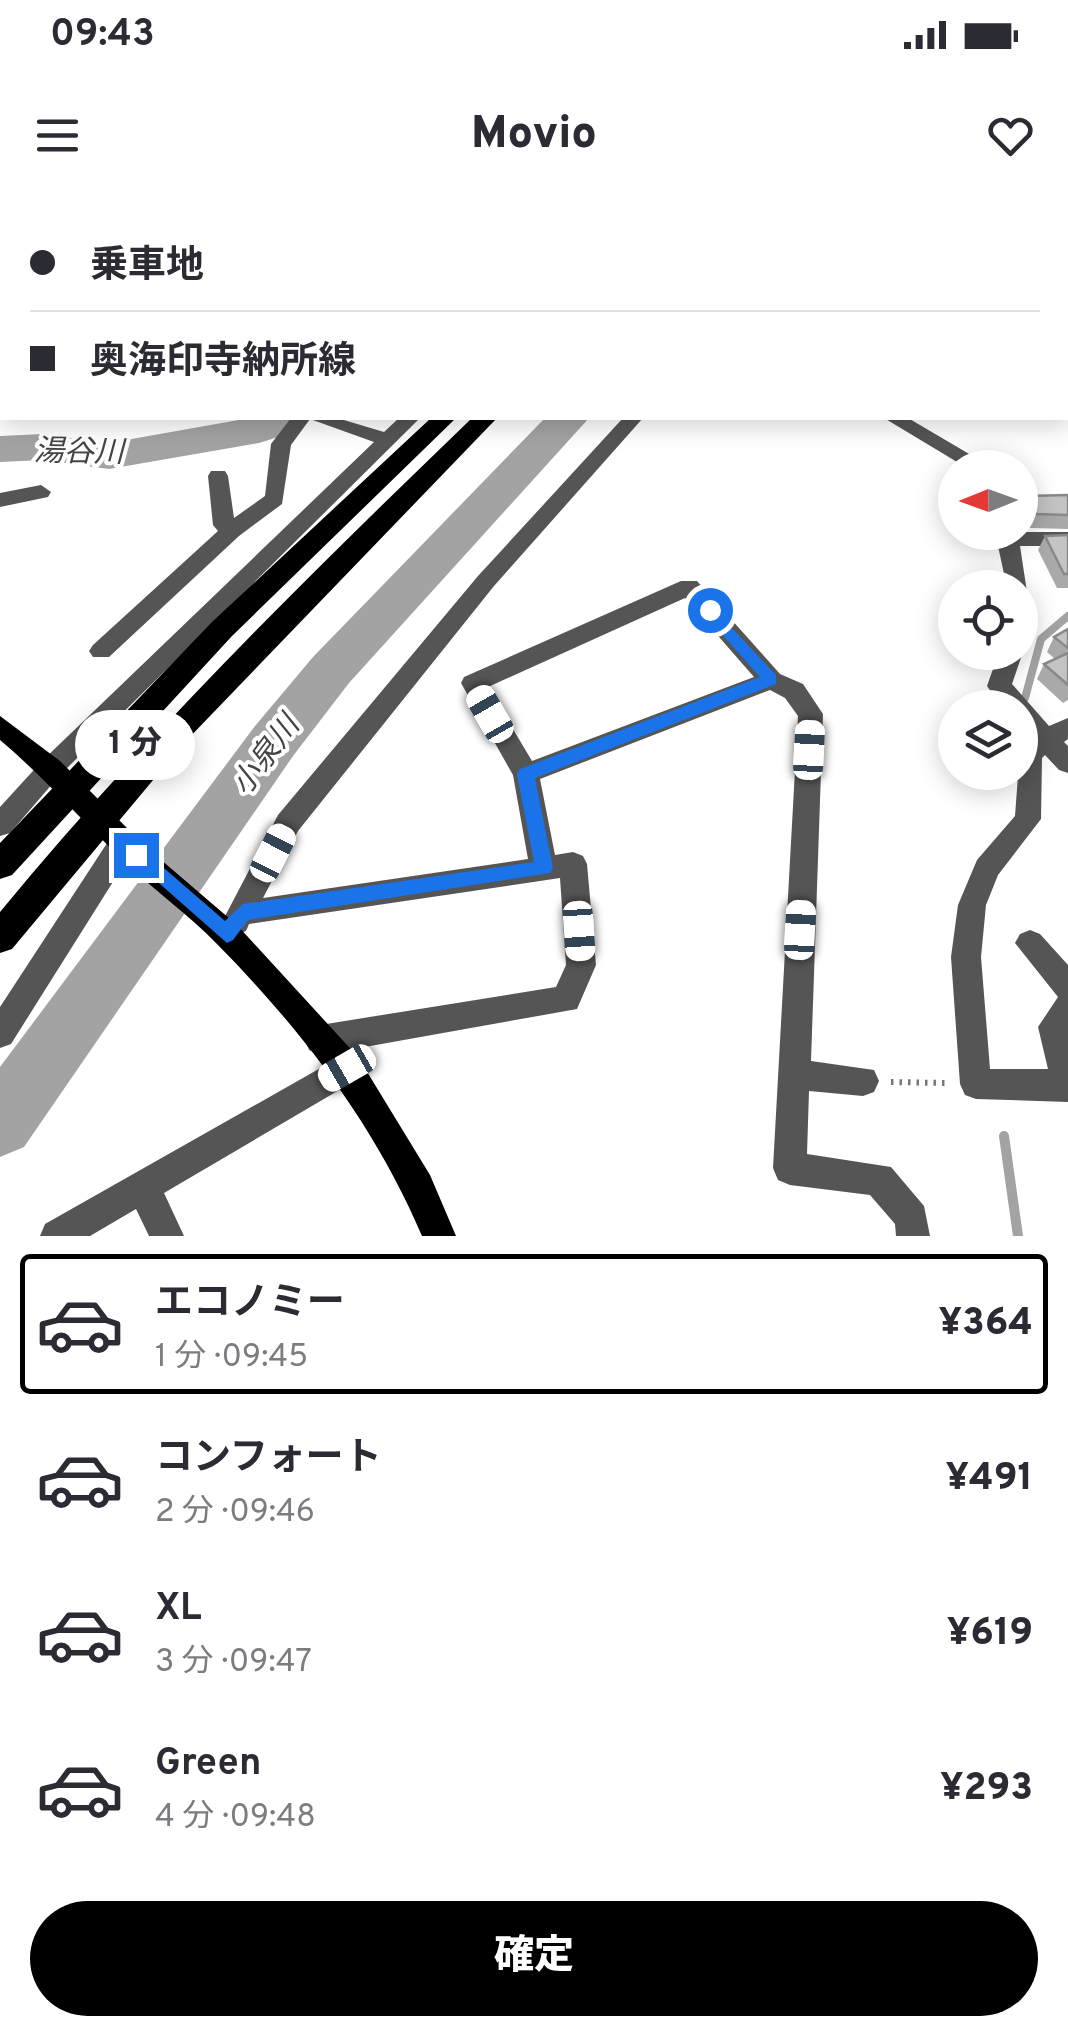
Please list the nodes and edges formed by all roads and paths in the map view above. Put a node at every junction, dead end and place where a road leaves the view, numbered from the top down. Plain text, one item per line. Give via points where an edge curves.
1 (299, 420) edge
2 (325, 420) edge
3 (408, 420) edge
4 (442, 420) edge
5 (483, 420) edge
6 (631, 420) edge
7 (898, 420) edge
8 (388, 440) junction
9 (950, 450) edge
10 (218, 476) dead end
11 (41, 492) dead end
12 (0, 500) edge
13 (231, 531) junction
14 (1038, 537) edge
15 (1068, 538) edge
16 (101, 651) dead end
17 (770, 680) junction
18 (0, 726) edge
19 (1056, 734) edge
20 (1068, 763) edge
21 (51, 768) junction
22 (526, 774) junction
23 (0, 825) edge
24 (129, 848) junction
25 (0, 865) edge
26 (544, 868) junction
27 (226, 922) junction
28 (0, 938) edge
29 (1030, 943) dead end
30 (1068, 987) edge
31 (1068, 1007) edge
32 (0, 1034) edge
33 (320, 1040) junction
34 (347, 1068) junction
35 (792, 1074) junction
36 (864, 1081) joint
37 (976, 1084) junction
38 (1067, 1086) edge
39 (143, 1187) junction
40 (58, 1236) edge
41 (166, 1236) edge
42 (439, 1236) edge
43 (913, 1236) edge

1 - 13 street via 281,444 274,499
2 - 8 street
3 - 8 street
4 - 25 highway via 222,628
5 - 28 highway via 257,642
6 - 27 street via 486,581 288,823
7 - 9 street
8 - 21 street
10 - 13 street via 224,525
11 - 12 street
13 - 16 street
14 - 15 street
17 - 22 street
17 - 22 street via 690,587 473,683
17 - 35 street via 794,691 810,714
18 - 21 main road
19 - 20 street
19 - 37 street via 1028,755 1028,819 987,868 972,905 966,957
21 - 23 street
21 - 24 main road
22 - 26 street
24 - 27 main road
24 - 32 street
26 - 27 street
26 - 33 street via 573,864 581,965 566,999
27 - 33 main road
29 - 30 street
31 - 38 street via 1053,1027
33 - 34 main road
34 - 39 street
34 - 42 main road via 418,1186
35 - 36 street
35 - 43 street via 790,1168 878,1180 912,1218
36 - 37 path
37 - 38 street
39 - 40 street
39 - 41 street

